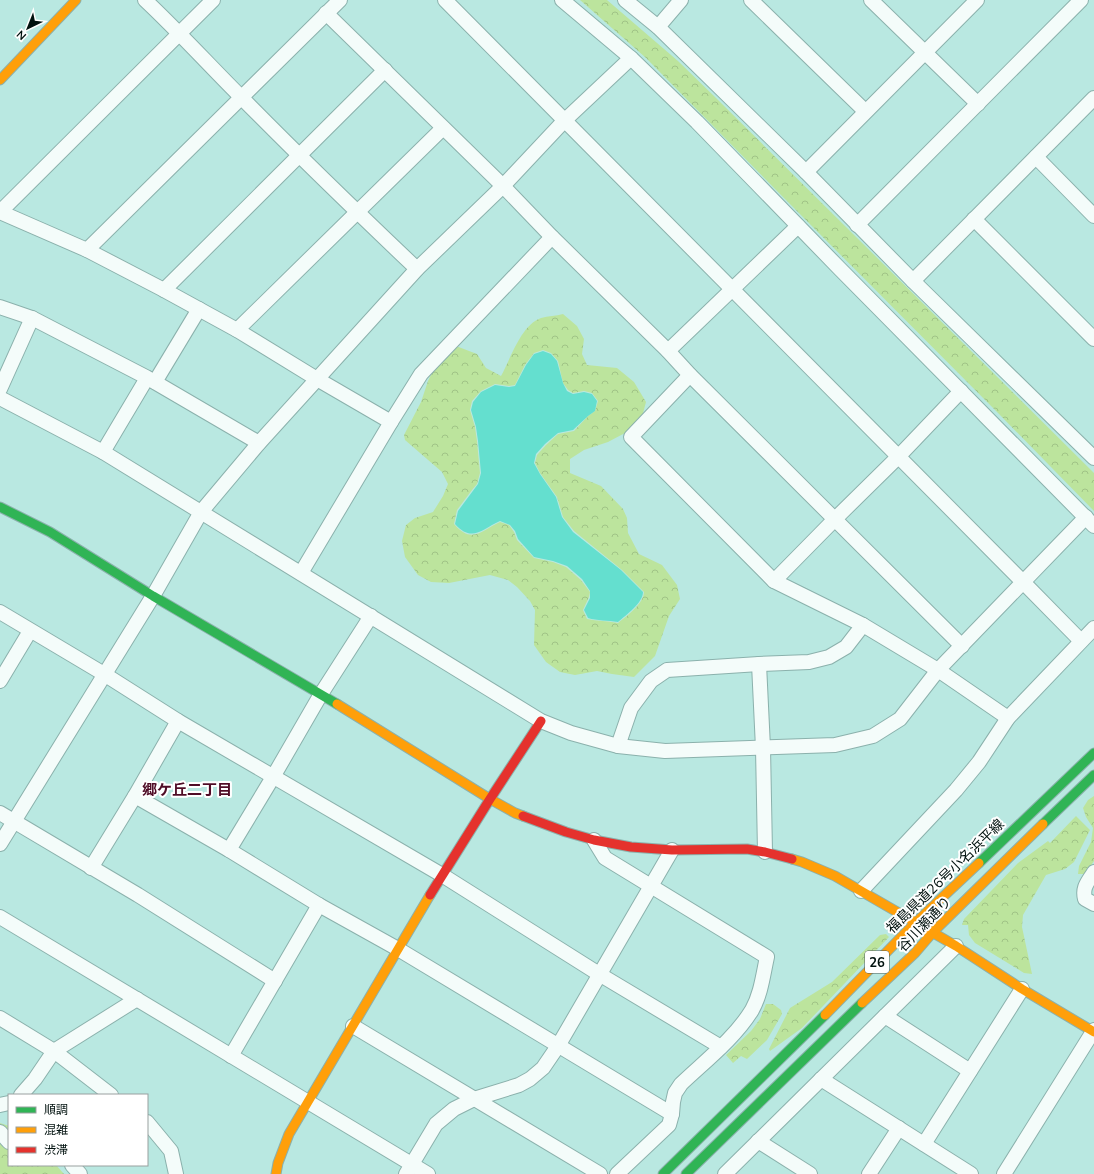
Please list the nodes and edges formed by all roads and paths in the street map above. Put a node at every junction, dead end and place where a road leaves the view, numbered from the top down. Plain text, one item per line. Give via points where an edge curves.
1 (76, 0) edge
2 (145, 0) edge
3 (212, 0) edge
4 (340, 0) edge
5 (445, 0) edge
6 (562, 0) edge
7 (625, 0) edge
8 (681, 0) edge
9 (751, 0) edge
10 (871, 0) edge
11 (977, 0) edge
12 (1081, 0) edge
13 (326, 13) junction
14 (658, 27) junction
15 (180, 33) junction
16 (925, 52) junction
17 (631, 58) junction
18 (385, 70) junction
19 (0, 80) edge
20 (241, 97) junction
21 (1094, 99) edge
22 (978, 104) junction
23 (865, 111) junction
24 (564, 121) junction
25 (443, 128) junction
26 (299, 155) junction
27 (1036, 158) junction
28 (806, 172) junction
29 (503, 186) junction
30 (0, 212) edge
31 (357, 212) junction
32 (1094, 216) edge
33 (974, 219) junction
34 (857, 225) junction
35 (798, 226) junction
36 (552, 238) junction
37 (87, 250) junction
38 (417, 269) junction
39 (913, 281) junction
40 (164, 290) junction
41 (732, 290) junction
42 (0, 307) edge
43 (199, 309) junction
44 (32, 318) junction
45 (237, 330) junction
46 (1094, 339) edge
47 (668, 351) junction
48 (690, 375) junction
49 (317, 379) junction
50 (151, 380) junction
51 (0, 389) edge
52 (961, 391) junction
53 (0, 398) edge
54 (391, 422) junction
55 (259, 443) junction
56 (103, 452) junction
57 (898, 457) junction
58 (1094, 458) edge
59 (0, 507) edge
60 (201, 512) junction
61 (834, 519) junction
62 (1090, 521) edge
63 (301, 573) junction
64 (774, 582) junction
65 (1023, 582) junction
66 (153, 596) junction
67 (0, 612) edge
68 (371, 616) junction
69 (863, 625) junction
70 (1094, 628) edge
71 (30, 631) junction
72 (1081, 641) junction
73 (962, 646) junction
74 (759, 664) junction
75 (938, 670) junction
76 (104, 674) junction
77 (0, 681) edge
78 (321, 694) junction
79 (1008, 718) junction
80 (178, 721) junction
81 (541, 722) junction
82 (618, 746) junction
83 (763, 748) junction
84 (1094, 753) edge
85 (1094, 775) edge
86 (273, 777) junction
87 (135, 796) junction
88 (490, 799) junction
89 (0, 813) edge
90 (14, 821) junction
91 (594, 840) junction
92 (0, 844) edge
93 (229, 850) junction
94 (672, 850) junction
95 (765, 852) junction
96 (91, 868) junction
97 (1094, 872) edge
98 (442, 875) junction
99 (651, 886) junction
100 (861, 891) junction
101 (1094, 904) edge
102 (319, 905) junction
103 (0, 917) edge
104 (915, 923) junction
105 (933, 932) junction
106 (956, 946) junction
107 (398, 949) junction
108 (599, 974) junction
109 (275, 981) junction
110 (1022, 989) junction
111 (137, 999) junction
112 (885, 1016) junction
113 (0, 1018) edge
114 (353, 1026) junction
115 (1094, 1032) edge
116 (558, 1046) junction
117 (721, 1046) junction
118 (54, 1051) junction
119 (231, 1056) junction
120 (970, 1070) junction
121 (822, 1079) junction
122 (22, 1094) edge
123 (111, 1094) edge
124 (474, 1099) junction
125 (307, 1102) junction
126 (672, 1114) junction
127 (148, 1123) edge
128 (899, 1128) junction
129 (0, 1132) edge
130 (8, 1141) edge
131 (758, 1141) junction
132 (924, 1144) junction
133 (73, 1166) edge
134 (409, 1169) edge
135 (80, 1174) edge
136 (176, 1174) edge
137 (276, 1174) edge
138 (428, 1174) edge
139 (600, 1174) edge
140 (617, 1174) edge
141 (663, 1174) edge
142 (686, 1174) edge
143 (725, 1174) edge
144 (810, 1174) edge
145 (869, 1174) edge
146 (971, 1174) edge
147 (1004, 1174) edge

1 - 19 street
2 - 15 street
3 - 15 street
4 - 13 street
5 - 24 street
6 - 17 street
7 - 14 street
8 - 14 street
9 - 23 street
10 - 16 street
11 - 16 street
12 - 22 street
13 - 18 street
13 - 20 street
14 - 28 street
15 - 20 street
15 - 30 street
16 - 22 street
16 - 23 street
17 - 24 street
17 - 35 street
18 - 25 street
18 - 26 street
20 - 26 street
20 - 37 street
21 - 27 street
22 - 34 street
23 - 28 street
24 - 29 street
24 - 41 street
25 - 29 street
25 - 31 street
26 - 31 street
26 - 40 street
27 - 32 street
27 - 33 street
28 - 34 street
29 - 36 street
29 - 38 street
30 - 37 street
31 - 38 street
31 - 45 street
33 - 39 street
33 - 46 street
34 - 39 street
35 - 41 street
35 - 52 street
36 - 47 street
36 - 54 street via 421,374
37 - 40 street
38 - 49 street
39 - 58 street
40 - 43 street
41 - 47 street
41 - 57 street
42 - 44 street
43 - 45 street
43 - 50 street
44 - 50 street
44 - 51 street
45 - 49 street
47 - 48 street
48 - 61 street
48 - 64 street via 631,437
49 - 54 street
49 - 55 street
50 - 55 street
50 - 56 street
52 - 57 street
52 - 62 street
53 - 56 street
54 - 63 street
55 - 60 street
56 - 60 street
57 - 61 street
57 - 65 street
59 - 66 street via 50,532
60 - 63 street
60 - 66 street
61 - 64 street
61 - 73 street
62 - 65 street
63 - 68 street
64 - 69 street
65 - 72 street
65 - 73 street
66 - 76 street
66 - 78 street
67 - 71 street
68 - 78 street
68 - 81 street
69 - 74 street via 846,647 830,657 809,662
69 - 75 street
70 - 72 street
71 - 76 street
71 - 77 street
72 - 79 street
73 - 75 street
74 - 82 street via 667,670 651,681 631,708
74 - 83 street
75 - 79 street
75 - 83 street via 900,719 873,736 834,745
76 - 80 street
76 - 90 street
78 - 86 street
78 - 88 street
79 - 100 street via 979,762 956,790
80 - 86 street
80 - 87 street
81 - 82 street via 570,734
81 - 88 street
82 - 83 street via 665,751
83 - 95 street
84 - 104 street, 福島県道26号小名浜平線 / 26
85 - 105 street, 谷川瀬通り / 26
86 - 93 street
86 - 98 street
87 - 93 street
87 - 96 street
88 - 91 street via 515,813
88 - 98 street
89 - 90 street
90 - 92 street
90 - 96 street
91 - 94 street via 631,847
91 - 99 street via 605,858
93 - 102 street
94 - 95 street
94 - 99 street
95 - 100 street via 802,862
96 - 109 street
97 - 101 street via 1085,886 1084,893 1086,899
98 - 107 street
98 - 108 street
99 - 108 street
99 - 117 street via 767,957 760,992 752,1009 740,1027
100 - 104 street
102 - 107 street
102 - 109 street
103 - 111 street
104 - 105 street
104 - 141 street, 福島県道26号小名浜平線 / 26
105 - 106 street
105 - 142 street, 谷川瀬通り / 26 via 916,953
106 - 110 street
106 - 112 street
107 - 114 street
107 - 116 street
108 - 116 street
108 - 117 street
109 - 119 street
110 - 115 street
110 - 120 street
111 - 118 street
111 - 119 street
112 - 120 street
112 - 121 street
113 - 118 street
114 - 124 street
114 - 125 street
115 - 147 street
116 - 124 street via 543,1068 530,1079
116 - 126 street
117 - 126 street via 680,1084 675,1093
118 - 122 street
118 - 123 street
119 - 125 street
120 - 132 street
121 - 128 street
121 - 131 street
124 - 134 street via 454,1109 436,1124
124 - 139 street
125 - 134 street
125 - 137 street via 289,1134
126 - 140 street via 669,1125
127 - 136 street via 171,1151
128 - 132 street
128 - 145 street
129 - 130 street
131 - 143 street
131 - 144 street
132 - 146 street
133 - 135 street
134 - 138 street

